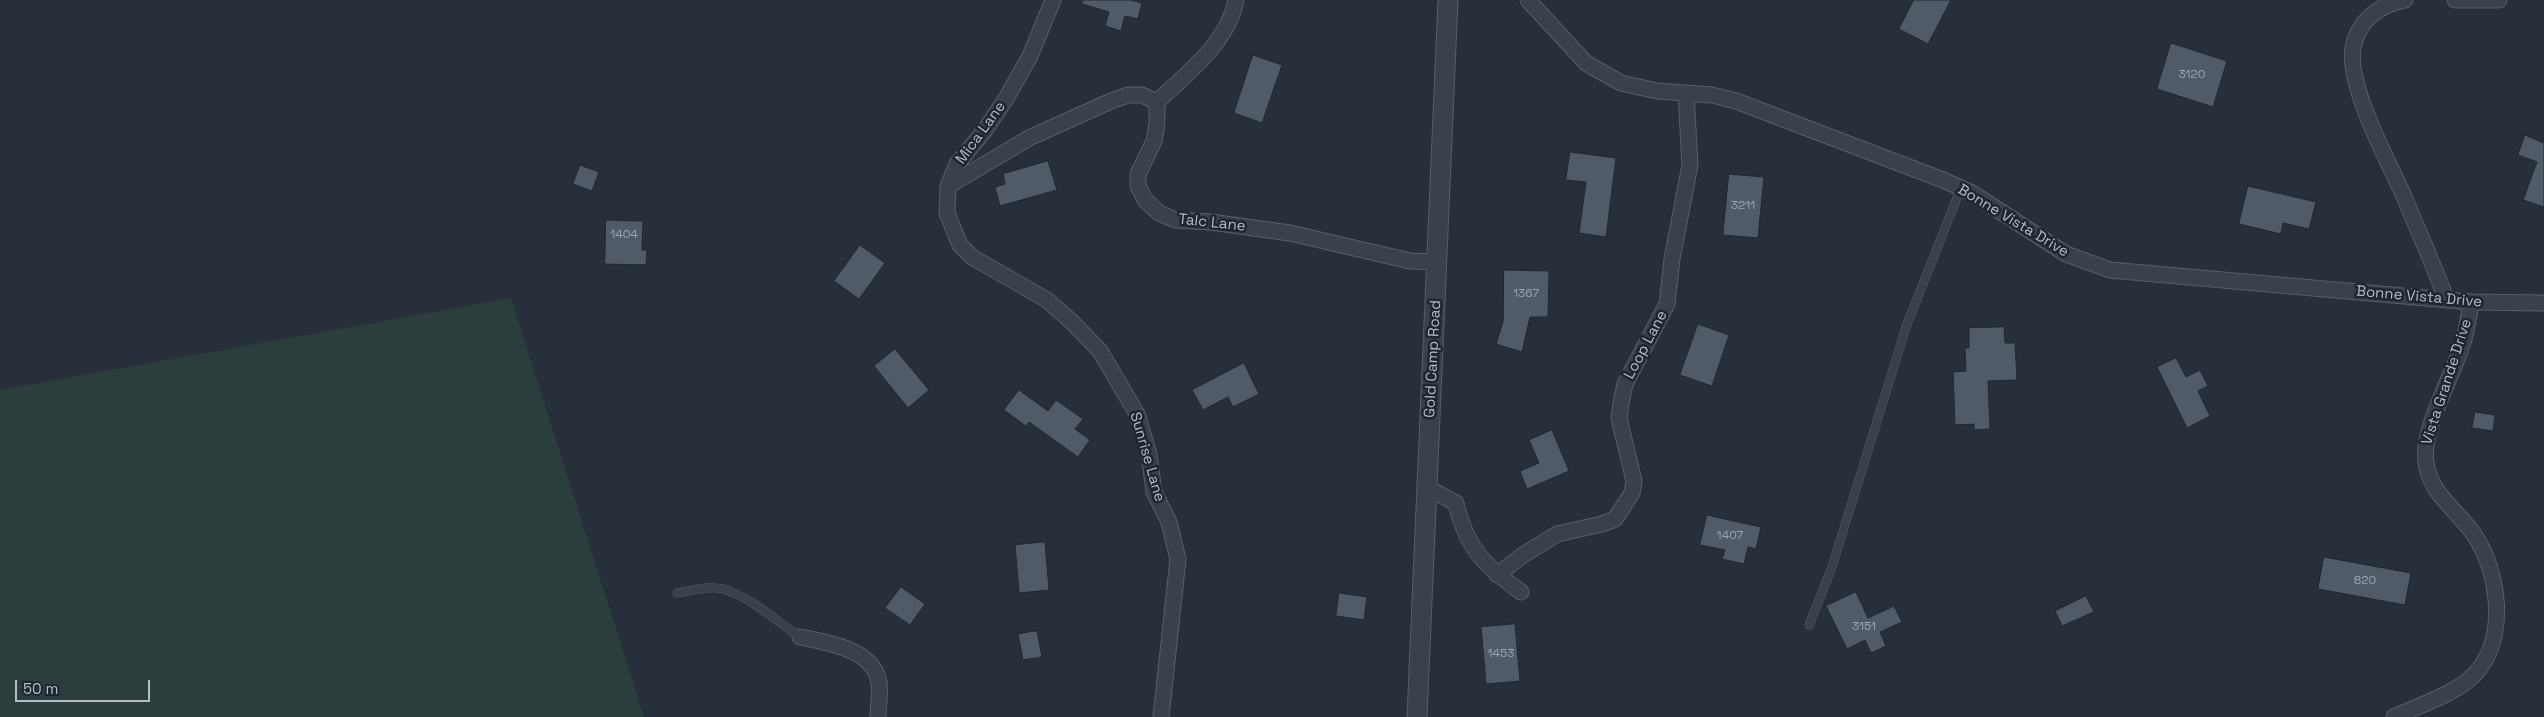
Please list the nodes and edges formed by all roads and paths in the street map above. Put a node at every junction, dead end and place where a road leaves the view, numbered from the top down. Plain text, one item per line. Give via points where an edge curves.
1 (1053, 0) edge
2 (1236, 0) edge
3 (1448, 0) edge
4 (1528, 0) edge
5 (2405, 0) edge
6 (2456, 0) edge
7 (2498, 0) edge
8 (1686, 93) junction
9 (1157, 102) junction
10 (948, 186) junction
11 (1961, 188) junction
12 (1438, 262) junction
13 (2446, 298) junction
14 (2472, 302) junction
15 (2544, 303) edge
16 (1100, 352) joint
17 (1426, 487) junction
18 (1497, 575) junction
19 (1521, 592) dead end
20 (677, 593) dead end
21 (1809, 625) dead end
22 (800, 637) joint
23 (878, 717) edge
24 (1161, 717) edge
25 (1416, 717) edge
26 (2394, 717) edge

1 - 10 street, Mica Lane via 1030,56 1012,88 985,130 957,164
2 - 9 street via 1224,32
3 - 12 street, Gold Camp Road
4 - 8 street, Bonne Vista Drive via 1586,63 1604,75 1639,88
5 - 13 street via 2386,6 2366,18 2353,49 2353,65 2365,108
6 - 7 street
8 - 11 street, Bonne Vista Drive via 1736,101
8 - 18 street, Loop Lane via 1690,165 1667,304 1625,384 1621,403 1619,418 1634,481 1632,493 1615,518 1557,534
9 - 10 street via 1142,95 1111,101 1029,138
9 - 12 street, Talc Lane via 1158,124 1154,141 1138,174 1138,186 1145,200 1159,213 1175,220 1290,233 1410,261
10 - 16 street, Mica Lane via 947,213 960,245 985,265 1047,300
11 - 13 street, Bonne Vista Drive via 2066,254 2110,270
11 - 21 lane via 1907,324 1832,567
12 - 17 street, Gold Camp Road
13 - 14 street, Bonne Vista Drive
14 - 15 street, Bonne Vista Drive
14 - 26 street, Vista Grande Drive via 2463,342 2428,436 2426,461 2436,491 2473,533 2483,552 2492,574 2496,622 2484,662 2473,676 2454,689
16 - 24 street, Sunrise Lane via 1137,414 1149,454 1154,492 1169,522 1178,559
17 - 18 street via 1456,503 1468,540 1477,555
17 - 25 street, Gold Camp Road
18 - 19 street
20 - 22 lane via 723,589 751,603
22 - 23 street via 827,643 868,661 877,675

